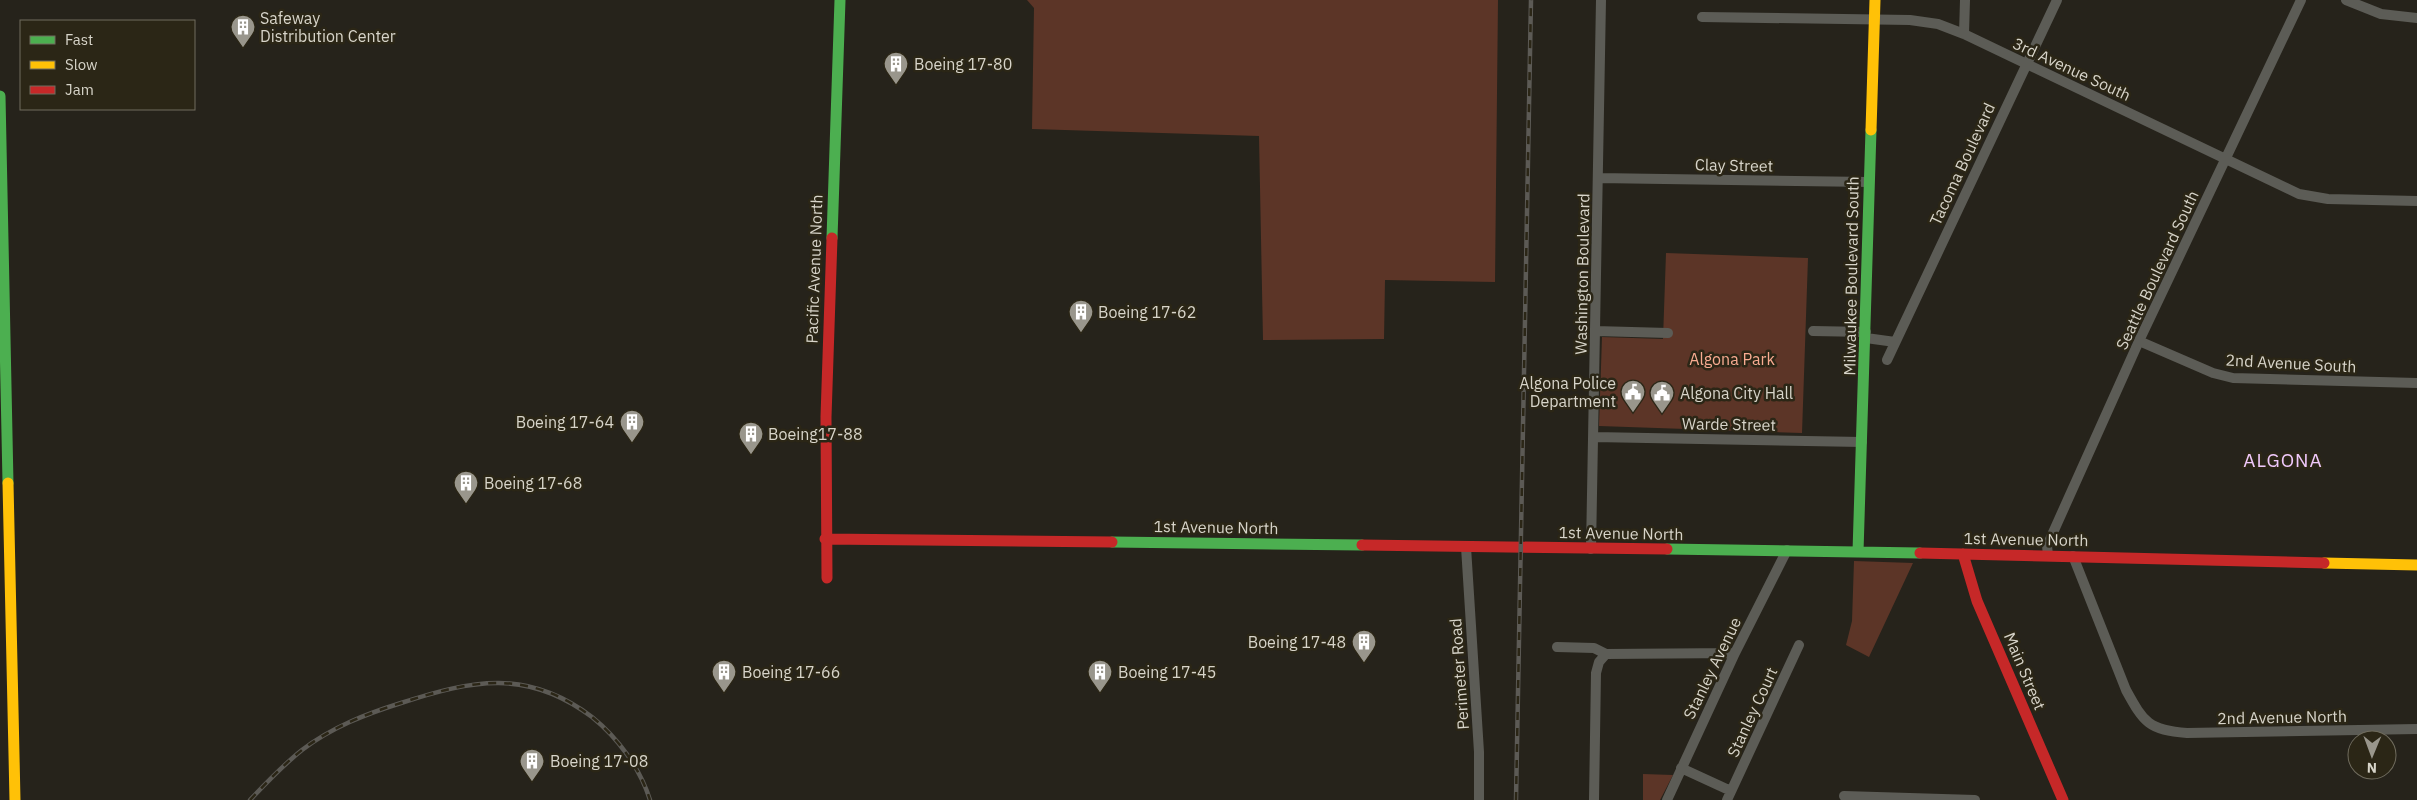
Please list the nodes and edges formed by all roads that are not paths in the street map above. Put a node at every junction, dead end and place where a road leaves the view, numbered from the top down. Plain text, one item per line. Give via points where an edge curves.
1 (840, 0) edge
2 (1601, 0) edge
3 (1875, 0) edge
4 (1965, 0) edge
5 (2056, 0) edge
6 (2301, 0) edge
7 (2346, 0) edge
8 (1702, 17) dead end
9 (2417, 18) edge
10 (1874, 19) junction
11 (1964, 34) junction
12 (2025, 64) junction
13 (0, 96) edge
14 (2226, 158) junction
15 (1598, 178) junction
16 (1869, 182) junction
17 (2417, 201) edge
18 (1595, 331) junction
19 (1813, 331) dead end
20 (1668, 333) dead end
21 (1866, 335) junction
22 (2139, 341) junction
23 (1895, 342) junction
24 (1887, 360) dead end
25 (2417, 383) edge
26 (1594, 437) junction
27 (1862, 442) junction
28 (825, 539) junction
29 (1466, 547) junction
30 (1591, 549) junction
31 (1787, 550) junction
32 (1858, 552) junction
33 (1963, 554) junction
34 (2048, 556) junction
35 (2073, 556) junction
36 (2417, 564) edge
37 (827, 578) dead end
38 (1799, 645) dead end
39 (1557, 647) dead end
40 (1735, 653) junction
41 (1606, 654) junction
42 (2417, 730) edge
43 (1682, 768) junction
44 (1729, 796) edge
45 (1844, 796) dead end
46 (2058, 799) edge
47 (15, 800) edge
48 (1479, 800) edge
49 (1594, 800) edge
50 (1666, 800) edge
51 (1975, 800) edge

1 - 28 street, Pacific Avenue North via 832,191
2 - 15 street, Washington Boulevard
3 - 10 street, Milwaukee Boulevard South
4 - 11 street
5 - 12 street, Tacoma Boulevard
6 - 14 street, Seattle Boulevard South
7 - 9 street via 2381,14
8 - 10 street, 3rd Avenue South
10 - 11 street, 3rd Avenue South via 1924,21
10 - 16 street, Milwaukee Boulevard South
11 - 12 street, 3rd Avenue South
12 - 14 street, 3rd Avenue South
12 - 23 street, Tacoma Boulevard
13 - 47 street
14 - 17 street, 3rd Avenue South via 2285,188 2313,197
14 - 22 street, Seattle Boulevard South
15 - 16 street, Clay Street
15 - 18 street, Washington Boulevard
16 - 21 street, Milwaukee Boulevard South
18 - 20 street
18 - 26 street, Washington Boulevard
19 - 21 street
21 - 23 street
21 - 27 street, Milwaukee Boulevard South
22 - 25 street, 2nd Avenue South via 2213,373 2233,378
22 - 34 street, Seattle Boulevard South via 2048,546
23 - 24 street, Tacoma Boulevard
26 - 27 street, Warde Street
26 - 30 street, Washington Boulevard
27 - 32 street, Milwaukee Boulevard South
28 - 29 street, 1st Avenue North
28 - 37 street, Pacific Avenue North
29 - 30 street, 1st Avenue North
29 - 48 street, Perimeter Road
30 - 31 street, 1st Avenue North
31 - 32 street, 1st Avenue North
31 - 40 street, Stanley Avenue
32 - 33 street, 1st Avenue North
33 - 34 street, 1st Avenue North
33 - 46 street, Main Street via 1977,601
34 - 35 street, 1st Avenue North
35 - 36 street, 1st Avenue North
35 - 42 street, 2nd Avenue North via 2126,690 2149,725 2165,731 2187,733
38 - 44 street, Stanley Court
39 - 41 street via 1594,648
40 - 41 street
40 - 43 street, Stanley Avenue
41 - 49 street via 1598,662 1596,673
43 - 44 street, Stanley Court
43 - 50 street, Stanley Avenue
45 - 51 street

